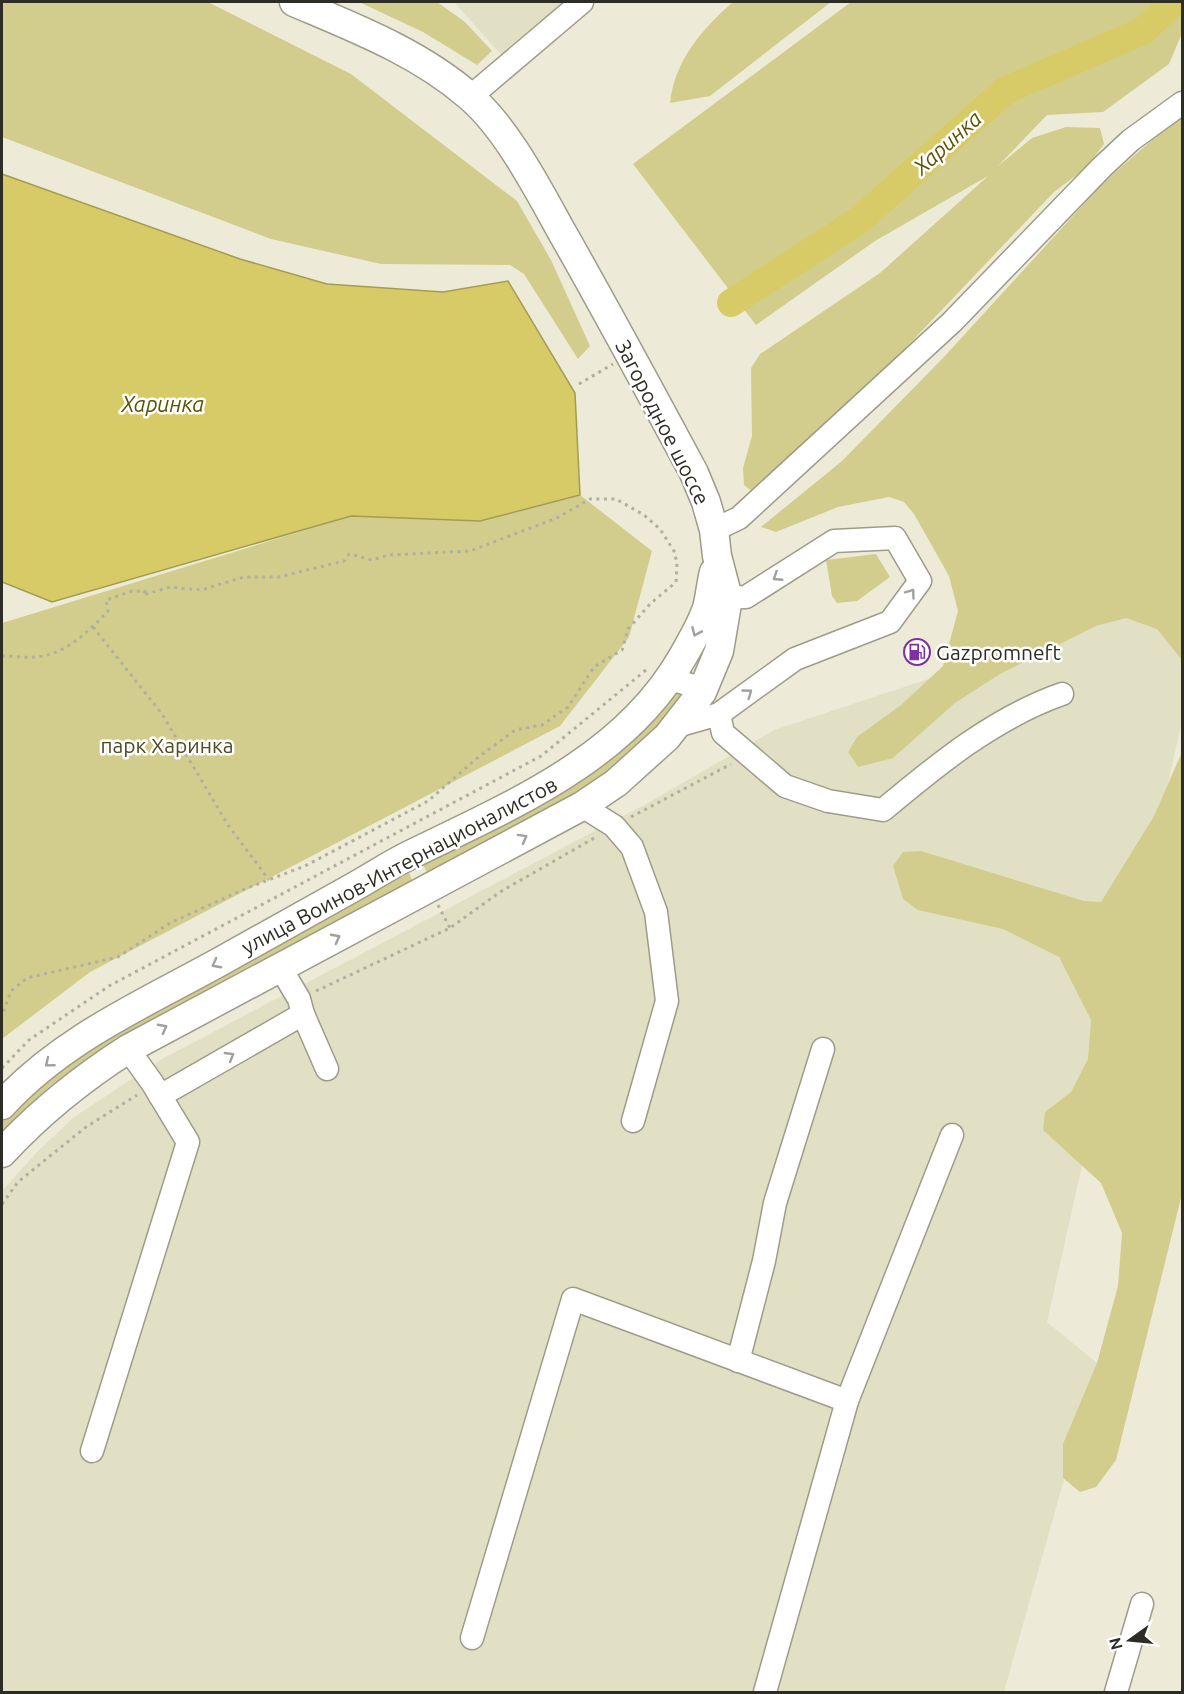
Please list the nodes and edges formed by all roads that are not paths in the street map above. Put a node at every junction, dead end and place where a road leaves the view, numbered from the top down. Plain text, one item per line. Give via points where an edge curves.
1 (294, 2) edge
2 (582, 2) edge
3 (470, 97) junction
4 (1182, 103) edge
5 (716, 543) junction
6 (718, 598) junction
7 (658, 674) junction
8 (1062, 694) dead end
9 (710, 703) junction
10 (582, 806) junction
11 (472, 866) joint
12 (280, 967) junction
13 (303, 1014) junction
14 (128, 1049) junction
15 (822, 1049) dead end
16 (327, 1070) dead end
17 (160, 1095) junction
18 (2, 1105) edge
19 (633, 1121) dead end
20 (952, 1135) dead end
21 (2, 1153) edge
22 (738, 1361) junction
23 (848, 1401) junction
24 (92, 1451) dead end
25 (1142, 1604) dead end
26 (472, 1638) dead end
27 (765, 1692) edge
28 (1116, 1692) edge

1 - 3 main road, Загородное шоссе via 411,55
2 - 3 street
3 - 5 main road, Загородное шоссе via 507,140 575,254 694,473
4 - 5 street via 1102,167 952,322
5 - 6 main road, Загородное шоссе
6 -> 7 main road, улица Воинов-Интернационалистов via 707,608 693,639
6 - 9 main road, Загородное шоссе via 719,651
9 -> 6 street via 795,659 890,622 920,581 896,538 834,540 746,597
7 - 9 street via 694,686
7 -> 18 main road, улица Воинов-Интернационалистов via 648,705 604,748 569,772 115,1017 49,1062
8 - 9 street via 976,738 883,810 828,801 785,786 723,733
9 - 10 main road, Загородное шоссе via 677,726 616,783
11 -> 10 main road, Загородное шоссе
10 - 19 street via 614,826 632,847 656,912 667,1001
12 -> 11 main road, улица Воинов-Интернационалистов
12 - 13 street via 299,999
14 -> 12 main road, улица Воинов-Интернационалистов
13 - 16 street
17 -> 13 street
14 - 17 street
14 - 21 main road, улица Воинов-Интернационалистов via 60,1096
15 - 22 street via 775,1203
17 - 24 street via 188,1142
20 - 23 street
22 - 23 street
22 - 26 street via 573,1299
23 - 27 street
25 - 28 street

